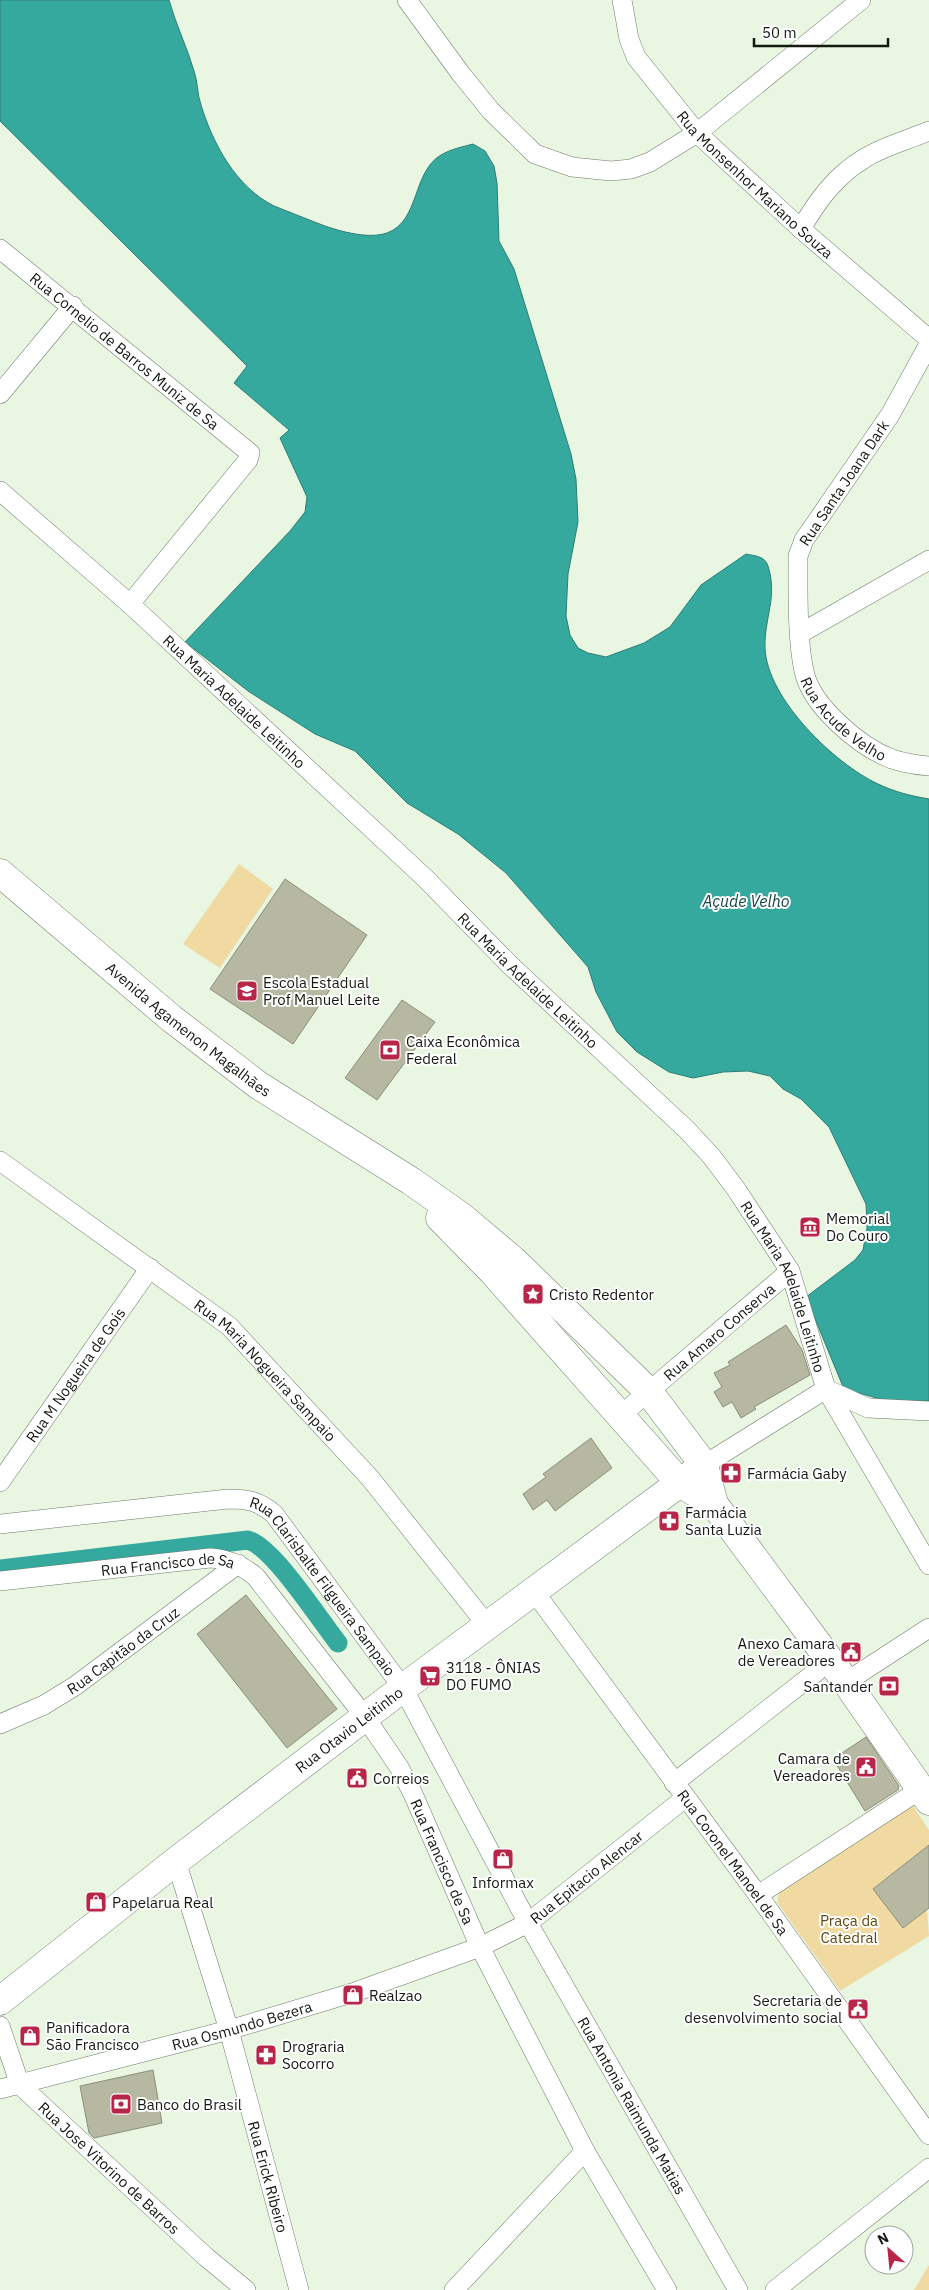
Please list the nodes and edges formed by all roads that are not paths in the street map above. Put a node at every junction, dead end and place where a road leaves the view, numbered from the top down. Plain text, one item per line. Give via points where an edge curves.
1 (406, 0) edge
2 (622, 0) edge
3 (861, 0) edge
4 (929, 131) edge
5 (697, 133) junction
6 (801, 229) junction
7 (0, 249) edge
8 (73, 306) junction
9 (929, 339) edge
10 (929, 344) edge
11 (0, 394) edge
12 (0, 491) edge
13 (929, 560) edge
14 (130, 604) junction
15 (801, 633) junction
16 (929, 766) edge
17 (0, 873) edge
18 (0, 1162) edge
19 (150, 1268) junction
20 (790, 1271) junction
21 (532, 1296) junction
22 (596, 1340) junction
23 (574, 1364) junction
24 (826, 1389) junction
25 (649, 1392) junction
26 (929, 1411) edge
27 (620, 1416) junction
28 (704, 1465) junction
29 (0, 1482) edge
30 (680, 1483) junction
31 (714, 1504) junction
32 (0, 1524) edge
33 (238, 1564) junction
34 (929, 1565) edge
35 (0, 1581) edge
36 (533, 1590) junction
37 (487, 1625) junction
38 (929, 1628) edge
39 (838, 1672) junction
40 (403, 1688) junction
41 (365, 1717) junction
42 (0, 1724) edge
43 (680, 1790) junction
44 (925, 1795) edge
45 (176, 1861) junction
46 (758, 1895) junction
47 (528, 1922) junction
48 (480, 1947) junction
49 (0, 2001) edge
50 (0, 2026) edge
51 (229, 2030) junction
52 (20, 2085) junction
53 (0, 2089) edge
54 (929, 2135) edge
55 (585, 2151) junction
56 (929, 2168) edge
57 (246, 2290) edge
58 (298, 2290) edge
59 (454, 2290) edge
60 (667, 2290) edge
61 (738, 2290) edge
62 (775, 2290) edge

1 - 5 street via 491,111 535,154 572,167 631,169 650,162
2 - 5 street, Rua Monsenhor Mariano Souza via 629,40 636,58
3 - 5 street
4 - 6 street via 866,157 845,171 818,200
5 - 6 street, Rua Monsenhor Mariano Souza
6 - 9 street, Rua Monsenhor Mariano Souza
7 - 8 street, Rua Cornelio de Barros Muniz de Sa
8 - 11 street
8 - 14 street, Rua Cornelio de Barros Muniz de Sa via 250,453 248,460
10 - 15 street, Rua Santa Joana Dark via 890,415 804,540 798,556
12 - 14 street, Rua Maria Adelaide Leitinho
13 - 15 street
14 - 20 street, Rua Maria Adelaide Leitinho via 426,878 510,964 686,1130 736,1189
15 - 16 street, Rua Acude Velho via 804,672 812,690 832,716 862,742 890,758 911,765
17 - 21 main road, Avenida Agamenon Magalhães via 172,1019 242,1073 390,1167 468,1222 513,1260
18 - 19 street, Rua Maria Nogueira Sampaio
19 - 29 street, Rua M Nogueira de Gois
19 - 37 street, Rua Maria Nogueira Sampaio via 229,1326 273,1372 370,1478
20 - 24 street, Rua Maria Adelaide Leitinho
20 - 25 street, Rua Amaro Conserva
21 - 22 main road, Avenida Agamenon Magalhães
21 - 23 main road, Avenida Agamenon Magalhães
22 - 23 main road
22 - 25 main road, Avenida Agamenon Magalhães
23 - 27 main road, Avenida Agamenon Magalhães
24 - 26 street via 868,1408
24 - 28 street
24 - 34 street, Rua Maria Adelaide Leitinho
25 - 27 street, Rua Amaro Conserva
25 - 28 main road, Avenida Agamenon Magalhães
27 - 30 main road, Avenida Agamenon Magalhães
28 - 30 main road, Rua Otavio Leitinho
28 - 31 main road
30 - 31 main road, Avenida Agamenon Magalhães
30 - 36 main road, Rua Otavio Leitinho
31 - 39 main road
32 - 40 street, Rua Clarisbalte Filgueira Sampaio via 228,1499 248,1499 262,1504 274,1514
33 - 35 street, Rua Francisco de Sa via 210,1558
33 - 41 street, Rua Francisco de Sa via 256,1577
33 - 42 street, Rua Capitão da Cruz via 75,1686 44,1705
36 - 37 main road, Rua Otavio Leitinho
36 - 43 street, Rua Coronel Manoel de Sa
37 - 40 main road, Rua Otavio Leitinho
38 - 39 street, Rua Epitacio Alencar
39 - 43 street, Rua Epitacio Alencar
39 - 44 main road
40 - 41 main road, Rua Otavio Leitinho
40 - 47 street, Rua Clarisbalte Filgueira Sampaio
41 - 45 main road, Rua Otavio Leitinho
41 - 48 street, Rua Francisco de Sa via 388,1748 413,1794
43 - 46 street, Rua Coronel Manoel de Sa
43 - 47 street, Rua Epitacio Alencar
44 - 46 street
45 - 49 main road, Rua Otavio Leitinho
45 - 51 street, Rua Erick Ribeiro
46 - 54 street, Rua Coronel Manoel de Sa
47 - 48 street, Rua Epitacio Alencar
47 - 61 street, Rua Antonia Raimunda Matias
48 - 51 street, Rua Osmundo Bezera via 355,1992
48 - 55 street, Rua Francisco de Sa
50 - 52 street, Rua Jose Vitorino de Barros
51 - 52 street, Rua Osmundo Bezera
51 - 58 street, Rua Erick Ribeiro
52 - 53 street, Rua Osmundo Bezera
52 - 57 street, Rua Jose Vitorino de Barros
55 - 59 street
55 - 60 street, Rua Francisco de Sa
56 - 62 street

